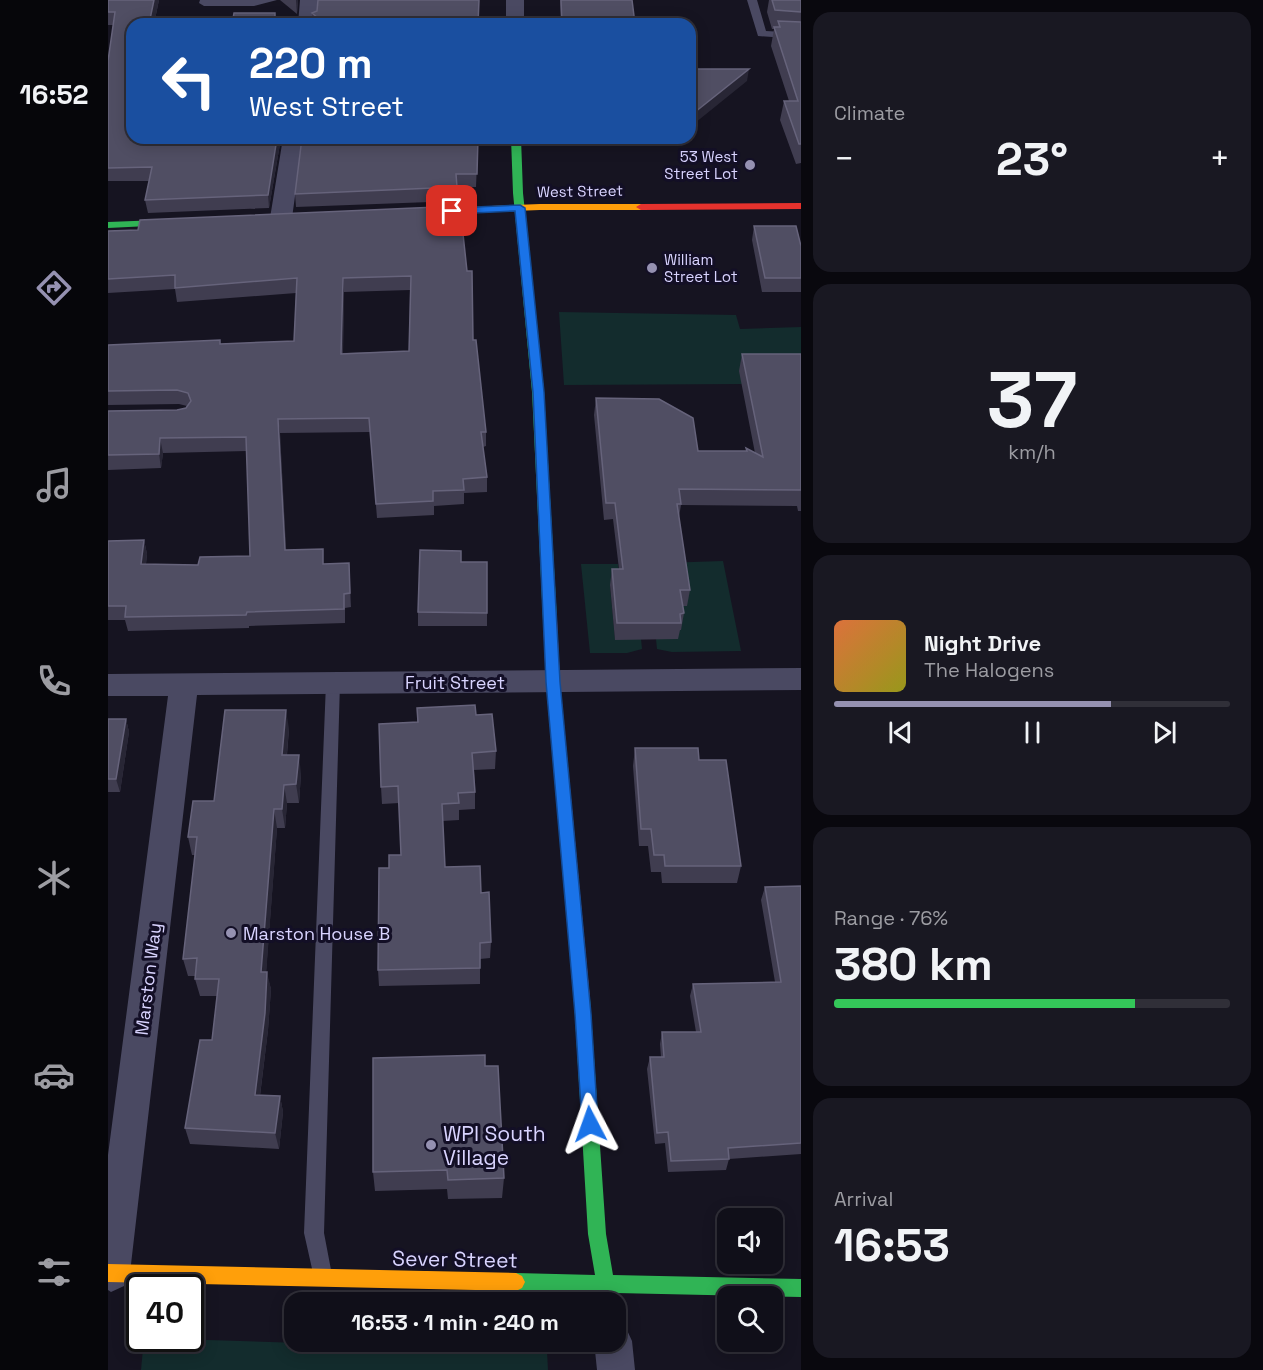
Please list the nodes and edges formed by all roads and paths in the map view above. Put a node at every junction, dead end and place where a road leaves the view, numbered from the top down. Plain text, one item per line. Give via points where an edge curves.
1 (205, 0) edge
2 (272, 0) edge
3 (309, 0) edge
4 (515, 0) edge
5 (752, 0) edge
6 (307, 18) edge
7 (515, 18) edge
8 (801, 36) edge
9 (292, 144) edge
10 (516, 144) edge
11 (801, 206) edge
12 (520, 208) junction
13 (407, 213) edge
14 (281, 218) edge
15 (204, 221) edge
16 (108, 225) edge
17 (801, 679) edge
18 (553, 682) junction
19 (333, 683) junction
20 (108, 685) edge
21 (184, 685) junction
22 (109, 1273) edge
23 (323, 1277) junction
24 (607, 1283) junction
25 (801, 1288) edge
26 (608, 1292) edge
27 (614, 1352) edge
28 (615, 1370) edge

1 - 2 lane via 204,3
3 - 6 street
4 - 7 street
5 - 8 lane via 762,34
9 - 14 street
10 - 12 street
11 - 12 street, West Street
12 - 13 street, West Street
12 - 18 street via 538,392
15 - 16 street
17 - 18 street, Fruit Street
18 - 19 street, Fruit Street
18 - 24 street via 583,1014 597,1234
19 - 21 street, Fruit Street
19 - 23 lane via 314,1233
20 - 21 street, Fruit Street
21 - 22 street, Marston Way
22 - 23 street, Sever Street
23 - 24 street, Sever Street
24 - 25 street, Sever Street
24 - 26 street
27 - 28 street

